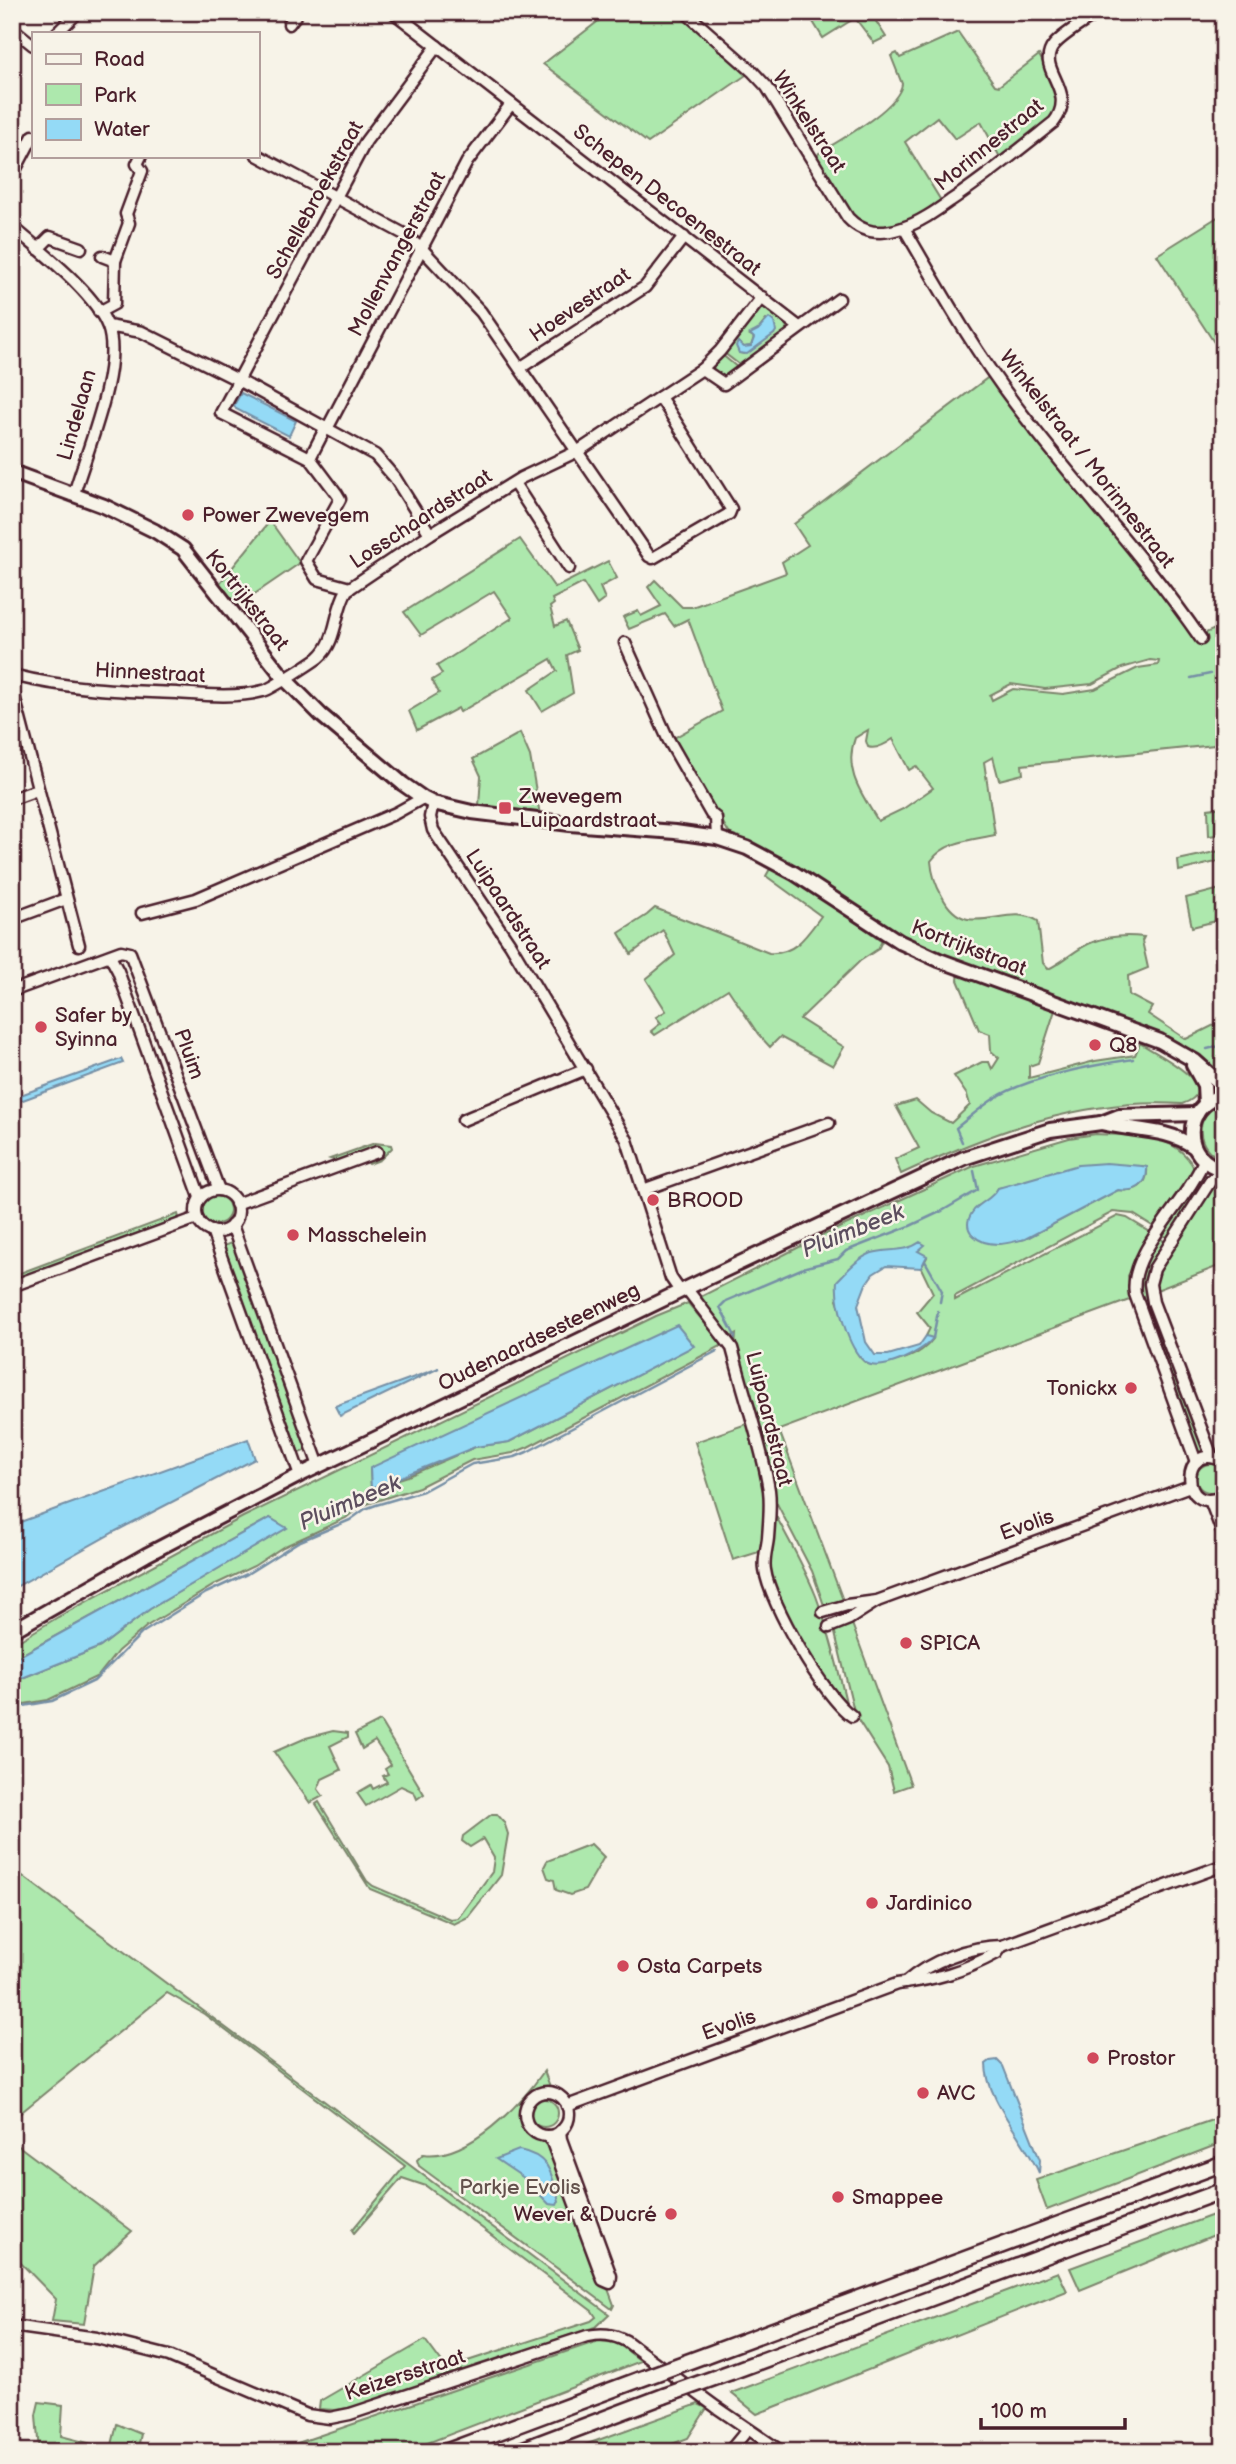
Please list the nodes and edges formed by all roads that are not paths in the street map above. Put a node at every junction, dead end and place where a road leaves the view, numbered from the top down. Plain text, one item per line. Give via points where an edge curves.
1 (78, 12) edge
2 (298, 12) edge
3 (393, 12) edge
4 (685, 12) edge
5 (1099, 12) edge
6 (289, 24) dead end
7 (12, 28) edge
8 (58, 32) edge
9 (32, 44) edge
10 (437, 47) junction
11 (511, 104) junction
12 (32, 138) edge
13 (259, 156) edge
14 (140, 158) edge
15 (12, 176) edge
16 (337, 197) junction
17 (12, 226) edge
18 (904, 228) junction
19 (684, 237) junction
20 (81, 248) dead end
21 (38, 249) junction
22 (422, 249) junction
23 (102, 256) dead end
24 (115, 261) junction
25 (762, 297) junction
26 (839, 299) dead end
27 (99, 312) junction
28 (108, 326) junction
29 (799, 327) junction
30 (520, 368) junction
31 (702, 369) junction
32 (238, 380) junction
33 (660, 397) junction
34 (327, 428) junction
35 (576, 451) junction
36 (310, 458) junction
37 (12, 472) edge
38 (514, 483) junction
39 (74, 494) junction
40 (430, 534) junction
41 (569, 568) dead end
42 (350, 588) junction
43 (1201, 639) dead end
44 (625, 643) dead end
45 (13, 675) edge
46 (284, 678) junction
47 (37, 790) junction
48 (12, 799) edge
49 (428, 800) junction
50 (711, 837) junction
51 (66, 899) junction
52 (142, 914) dead end
53 (12, 919) edge
54 (79, 945) dead end
55 (110, 956) junction
56 (12, 991) edge
57 (1182, 1052) junction
58 (586, 1069) junction
59 (1224, 1087) edge
60 (1224, 1095) edge
61 (1201, 1109) junction
62 (463, 1120) dead end
63 (829, 1123) dead end
64 (1101, 1123) junction
65 (1194, 1147) junction
66 (377, 1152) dead end
67 (1204, 1160) junction
68 (1224, 1171) edge
69 (219, 1190) junction
70 (643, 1190) junction
71 (200, 1198) junction
72 (236, 1204) junction
73 (197, 1218) junction
74 (232, 1225) junction
75 (212, 1231) junction
76 (12, 1286) edge
77 (683, 1290) junction
78 (1212, 1457) junction
79 (1196, 1462) junction
80 (1224, 1462) edge
81 (319, 1466) junction
82 (300, 1475) junction
83 (1190, 1486) junction
84 (1224, 1495) edge
85 (1210, 1500) junction
86 (1224, 1537) edge
87 (877, 1601) junction
88 (823, 1612) dead end
89 (829, 1627) dead end
90 (12, 1631) edge
91 (852, 1716) dead end
92 (1224, 1866) edge
93 (1002, 1946) junction
94 (905, 1983) junction
95 (568, 2106) junction
96 (560, 2131) junction
97 (547, 2136) junction
98 (1224, 2162) edge
99 (1224, 2190) edge
100 (12, 2326) edge
101 (748, 2429) junction
102 (445, 2452) edge
103 (516, 2452) edge
104 (729, 2452) edge
105 (782, 2452) edge

1 - 8 street
2 - 6 street
3 - 10 street
4 - 18 street, Winkelstraat via 766,87 855,226 871,232
5 - 18 street, Morinnestraat via 1054,45 1049,56 1063,103 1054,122 968,189
7 - 9 street
10 - 11 street
10 - 16 street, Schellebroekstraat via 366,141
11 - 19 street, Schepen Decoenestraat
11 - 22 street, Mollenvangerstraat via 467,162
12 - 15 street
13 - 16 street
14 - 24 street via 137,164 142,172
16 - 22 street
16 - 32 street, Schellebroekstraat
17 - 21 street, Lindelaan
18 - 43 street, Winkelstraat / Morinnestraat via 978,352 1015,404
19 - 25 street, Schepen Decoenestraat
19 - 30 street, Hoevestraat via 645,287
20 - 21 street via 47,236
21 - 27 street, Lindelaan via 80,287
22 - 30 street via 481,312
22 - 34 street, Mollenvangerstraat
23 - 24 street
24 - 27 street via 114,304
25 - 29 street, Schepen Decoenestraat
25 - 31 street, Losschaardstraat
26 - 29 street
27 - 28 street, Lindelaan
28 - 32 street via 142,332
28 - 39 street, Lindelaan via 111,375
29 - 31 street via 724,384
30 - 35 street
31 - 33 street, Losschaardstraat
32 - 34 street
32 - 36 street, Schellebroekstraat via 221,413
33 - 35 street, Losschaardstraat
33 - 35 street via 730,504 729,513 653,558
34 - 36 street, Mollenvangerstraat
34 - 40 street via 375,455
35 - 38 street, Losschaardstraat
36 - 42 street, Losschaardstraat via 340,499 306,561 317,579
37 - 39 main road, Kortrijkstraat
38 - 40 street, Losschaardstraat
38 - 41 street, Losschaardstraat
39 - 46 main road, Kortrijkstraat via 155,530 183,549
40 - 42 street, Losschaardstraat
42 - 46 street, Losschaardstraat via 339,603 332,637 319,657
44 - 50 street via 668,739 717,822
45 - 46 street, Hinnestraat via 82,689 211,695 265,691
45 - 47 street
46 - 49 main road, Kortrijkstraat via 321,715
47 - 48 street
47 - 51 street
49 - 50 main road, Kortrijkstraat via 472,812
49 - 52 street via 196,899
49 - 58 street, Luipaardstraat via 433,830
50 - 57 main road, Kortrijkstraat via 747,848 794,873 900,942 939,960
51 - 53 street
51 - 54 street
55 - 56 street
55 - 69 street, Pluim via 126,951 134,959
55 - 71 street, Pluim
57 - 59 main road, Kortrijkstraat
57 - 61 main road via 1201,1077
58 - 62 street
58 - 70 street, Luipaardstraat via 627,1140
60 - 61 main road
61 - 64 main road, Oudenaardsesteenweg via 1119,1116
61 - 65 main road via 1192,1130
63 - 70 street
64 - 65 main road, Oudenaardsesteenweg via 1165,1133
64 - 77 main road, Oudenaardsesteenweg via 1050,1130 964,1158
65 - 67 main road
66 - 72 street
67 - 68 main road
67 - 79 street via 1140,1261 1133,1280
68 - 78 street via 1211,1180 1153,1269 1150,1284
69 - 71 street
69 - 72 street
70 - 77 street, Luipaardstraat via 671,1278
71 - 73 street
72 - 74 street
73 - 75 street
73 - 76 street
74 - 75 street
74 - 81 street
75 - 82 street
77 - 81 main road, Oudenaardsesteenweg
77 - 91 street, Luipaardstraat via 732,1348 769,1492 764,1568 768,1587 824,1685
78 - 79 street
78 - 80 street
79 - 83 street via 1190,1471
81 - 82 main road, Oudenaardsesteenweg
82 - 90 main road, Oudenaardsesteenweg
83 - 85 street via 1198,1496
83 - 87 street, Evolis
84 - 85 street
85 - 86 street
87 - 88 street, Evolis
87 - 89 street, Evolis
92 - 93 street, Evolis
93 - 94 street, Evolis via 946,1959
93 - 94 street, Evolis via 951,1974
94 - 95 street, Evolis
95 - 96 street via 567,2123
95 - 97 street via 556,2093 532,2096 525,2116 530,2129
96 - 97 street
96 - 97 street via 610,2283 603,2280
98 - 102 highway, bridge
99 - 103 highway, bridge
100 - 101 street, Keizersstraat via 97,2338 169,2356 307,2415 330,2418 601,2333 626,2341
101 - 104 street
101 - 105 street, Keizersstraat

